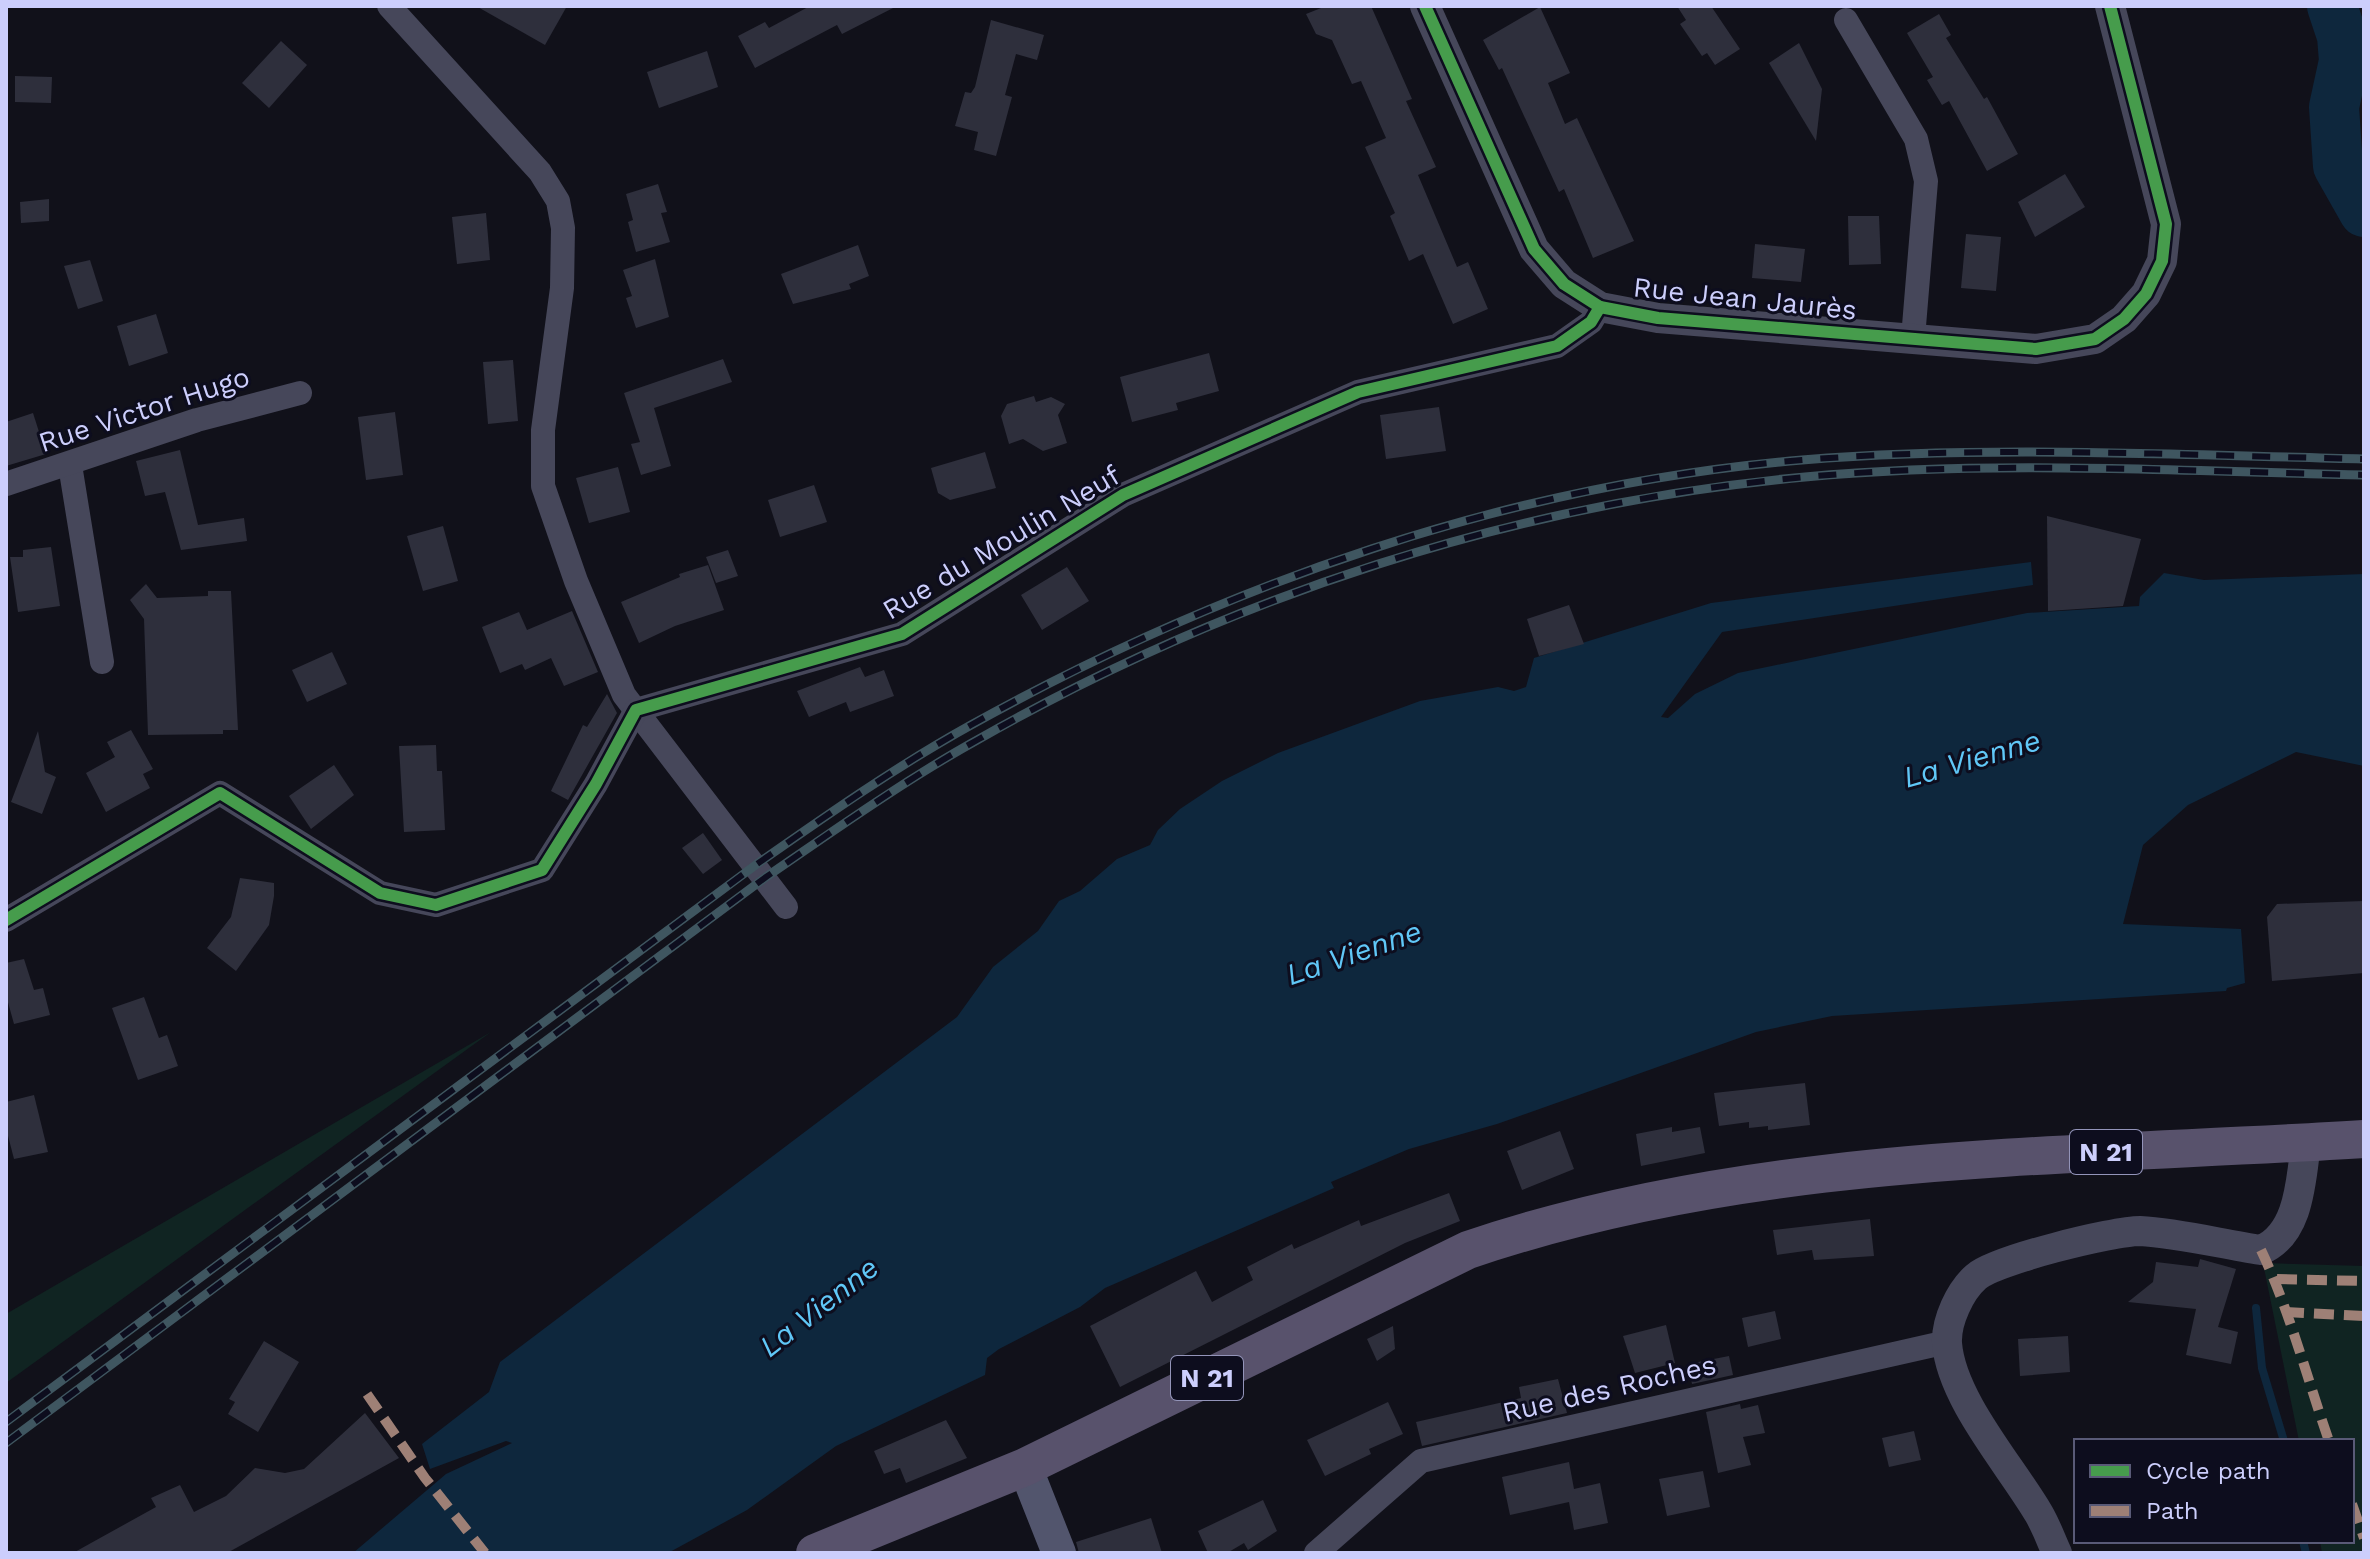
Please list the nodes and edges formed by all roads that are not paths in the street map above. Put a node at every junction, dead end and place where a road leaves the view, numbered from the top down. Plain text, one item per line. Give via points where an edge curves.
1 (389, 6) edge
2 (1425, 6) edge
3 (2110, 6) edge
4 (1846, 20) dead end
5 (1600, 307) junction
6 (1913, 338) junction
7 (300, 393) dead end
8 (70, 465) junction
9 (6, 484) edge
10 (102, 662) dead end
11 (636, 710) junction
12 (786, 907) dead end
13 (6, 920) edge
14 (2364, 1139) edge
15 (2306, 1143) junction
16 (1947, 1342) junction
17 (1025, 1467) junction
18 (815, 1553) edge
19 (1059, 1553) edge
20 (1316, 1553) edge
21 (2057, 1553) edge

1 - 11 street via 540,172 558,201 562,288 543,430 543,486 576,581 624,695
2 - 5 street, Rue Jean Jaurès via 1534,249 1564,284
3 - 6 street, Rue Jean Jaurès via 2166,224 2162,261 2146,294 2124,319 2095,339 2036,349
4 - 6 street via 1916,139 1926,181
5 - 6 street, Rue Jean Jaurès via 1658,318
5 - 11 street, Rue du Moulin Neuf via 1591,322 1557,346 1358,392 1123,495 902,634
7 - 8 street, Rue Victor Hugo via 197,420
8 - 9 street, Rue Victor Hugo
8 - 10 street
11 - 12 street
11 - 13 street via 542,870 436,905 380,893 220,793
14 - 15 main road, N 21
15 - 16 street via 2288,1227 2273,1245 2261,1250 2139,1231 1997,1265 1976,1277 1959,1297
15 - 17 main road, N 21 via 1875,1166 1687,1192 1527,1230 1468,1250
16 - 20 street, Rue des Roches via 1421,1461
16 - 21 street via 1970,1406 2041,1517
17 - 18 main road, N 21
17 - 19 main road

